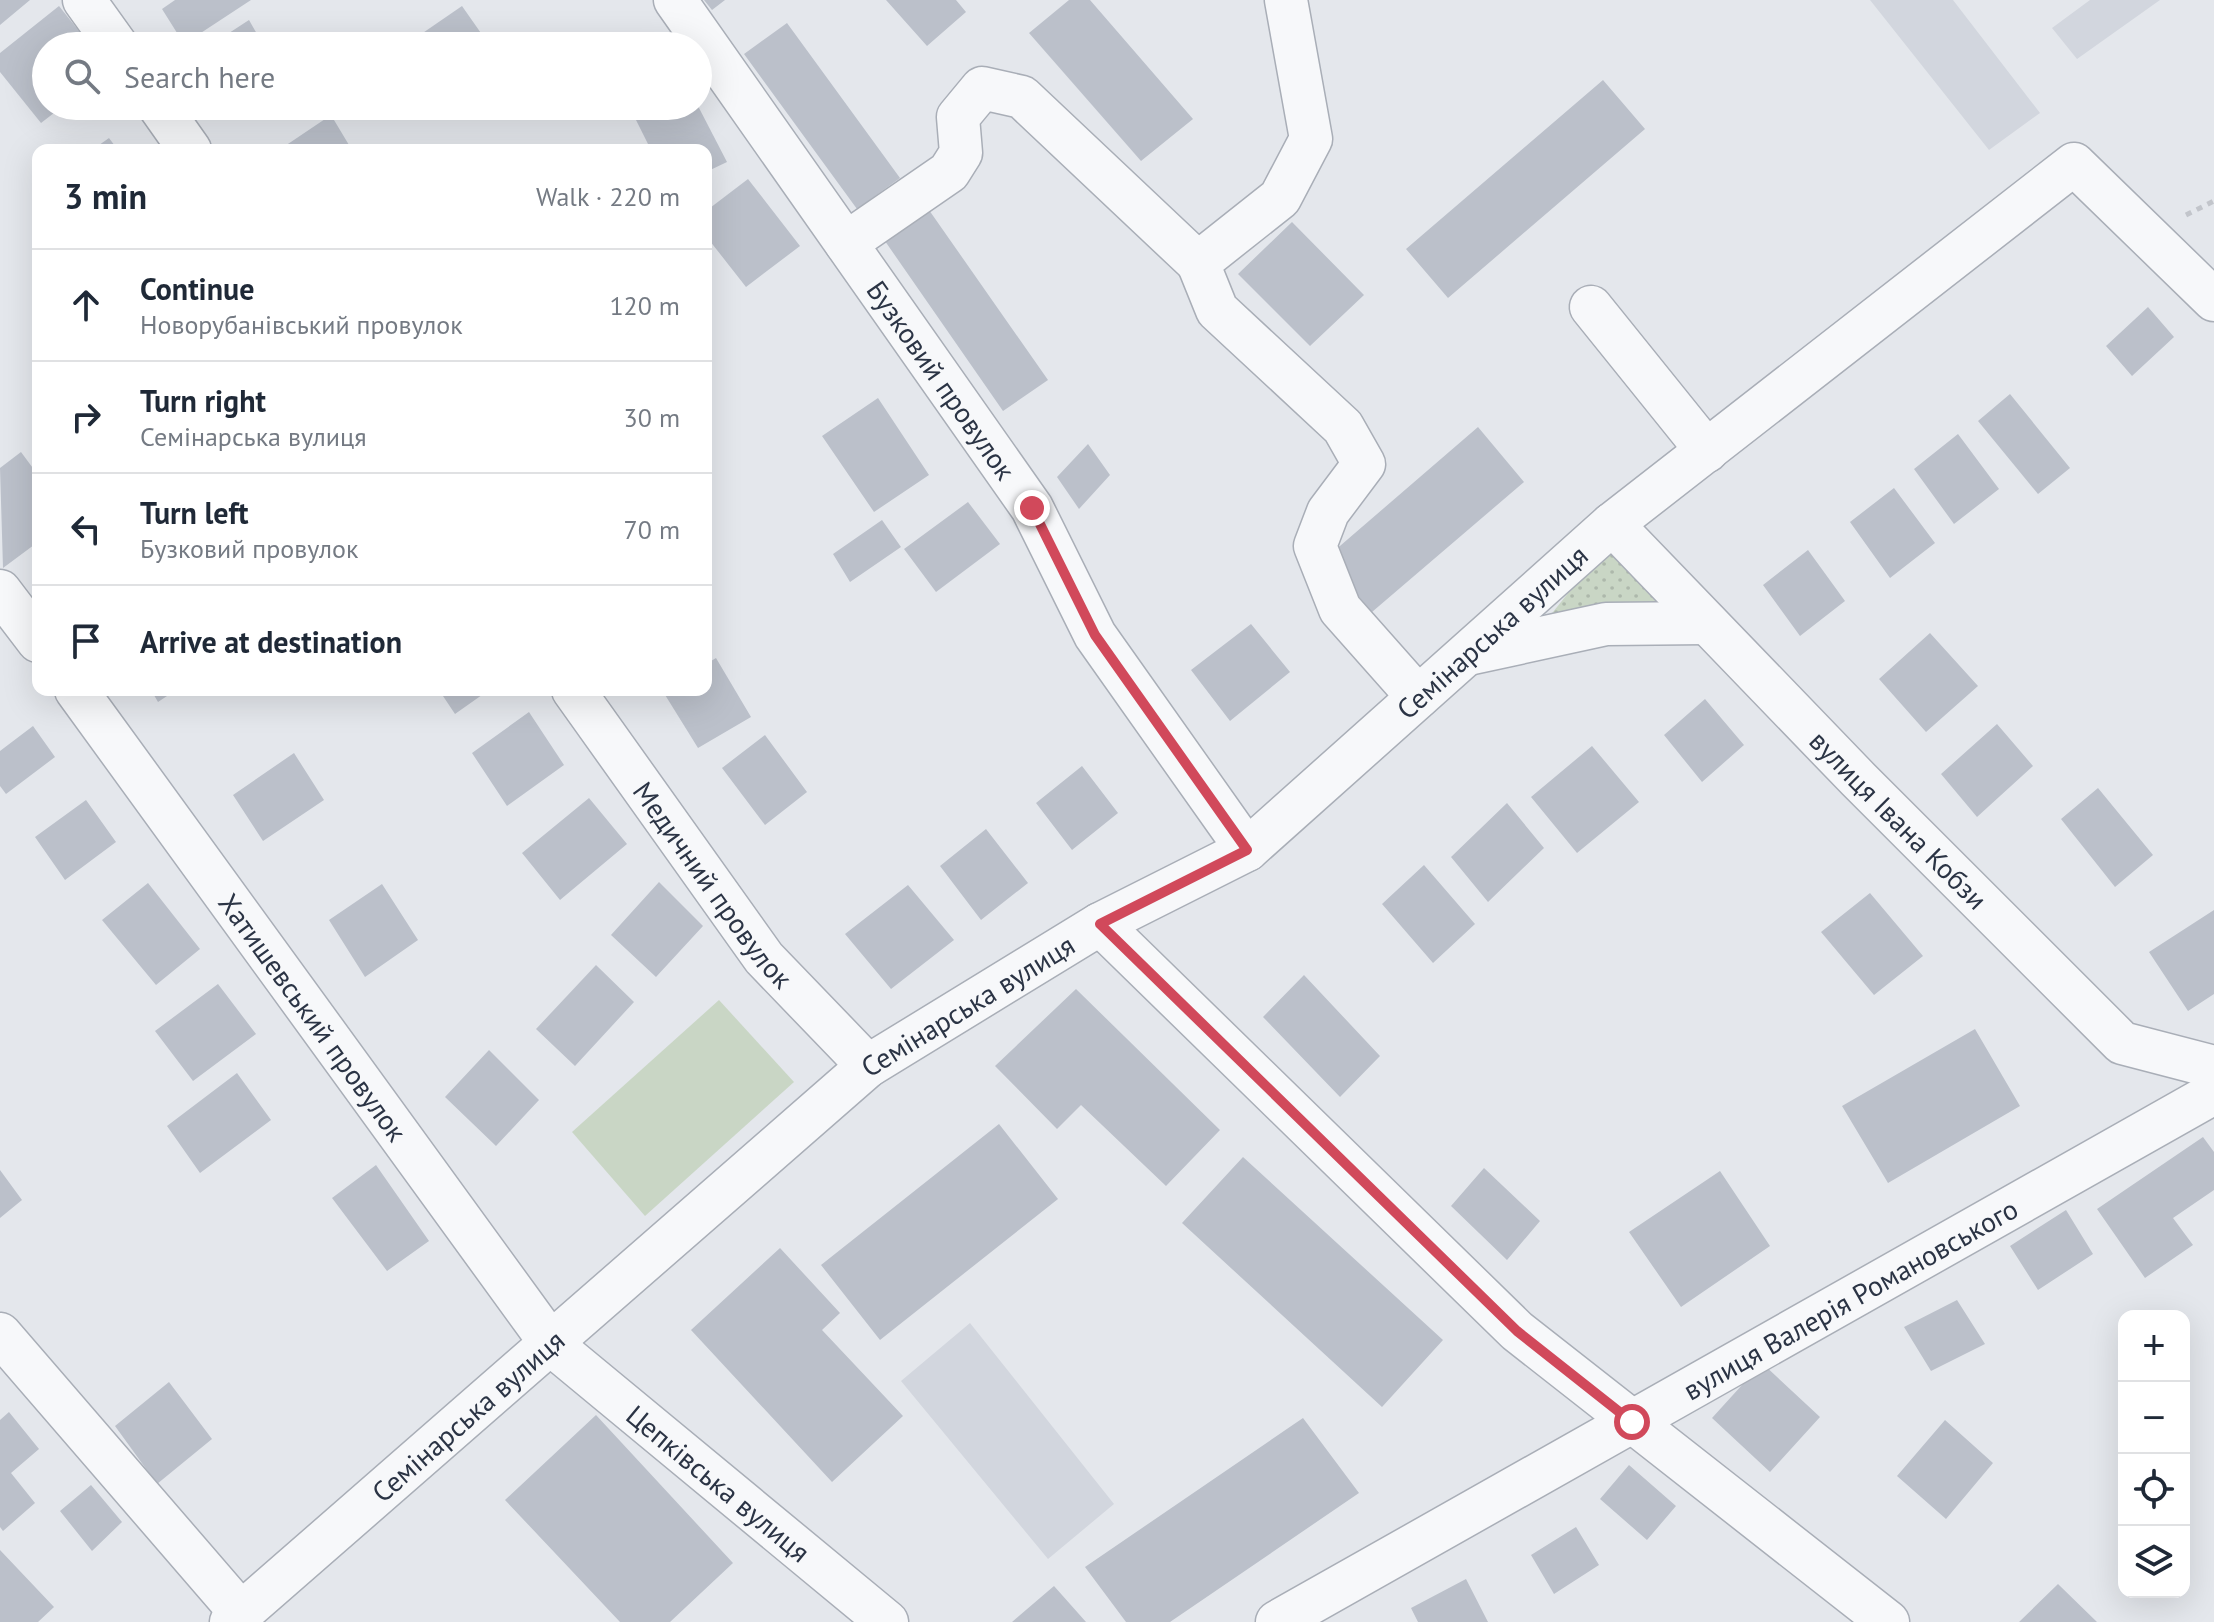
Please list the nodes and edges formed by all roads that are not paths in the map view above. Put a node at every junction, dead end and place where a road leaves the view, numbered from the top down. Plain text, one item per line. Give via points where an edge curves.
1 (84, 0) edge
2 (675, 0) edge
3 (1286, 0) edge
4 (107, 32) edge
5 (698, 32) edge
6 (712, 53) edge
7 (169, 120) edge
8 (186, 144) edge
9 (846, 243) junction
10 (1198, 263) junction
11 (2214, 300) edge
12 (1591, 307) dead end
13 (1707, 451) junction
14 (1612, 524) junction
15 (0, 591) edge
16 (1707, 623) junction
17 (32, 633) edge
18 (1465, 655) junction
19 (80, 696) edge
20 (577, 696) edge
21 (1418, 697) junction
22 (1247, 850) junction
23 (1100, 924) junction
24 (868, 1066) junction
25 (2214, 1067) edge
26 (2214, 1093) edge
27 (0, 1334) edge
28 (552, 1345) junction
29 (1632, 1422) junction
30 (236, 1618) edge
31 (887, 1622) edge
32 (1277, 1622) edge
33 (1888, 1622) edge

1 - 4 street
2 - 5 street, Бузковий провулок
3 - 10 street via 1311,139 1280,198
6 - 9 street, Бузковий провулок
7 - 8 street
9 - 10 street via 949,172 961,153 958,117 982,88 1022,97
9 - 22 street, Бузковий провулок via 1032,508 1095,635
10 - 21 street via 1217,310 1343,427 1364,464 1328,512 1315,546 1340,609
11 - 13 street, Семінарська вулиця via 2074,164
12 - 13 street
13 - 14 street, Семінарська вулиця
14 - 16 street, вулиця Івана Кобзи
14 - 18 street, Семінарська вулиця
15 - 17 street
16 - 18 street via 1606,624
16 - 25 street, вулиця Івана Кобзи via 2122,1043
18 - 21 street, Семінарська вулиця
19 - 28 street, Хатишевський провулок
20 - 24 street, Медичний провулок via 764,958
21 - 22 street, Семінарська вулиця
22 - 23 street, Семінарська вулиця
23 - 24 street, Семінарська вулиця
23 - 29 street via 1517,1331
24 - 28 street, Семінарська вулиця
26 - 29 street, вулиця Валерія Романовського
27 - 30 street
28 - 30 street, Семінарська вулиця
28 - 31 street, Цепківська вулиця
29 - 32 street, вулиця Валерія Романовського
29 - 33 street

